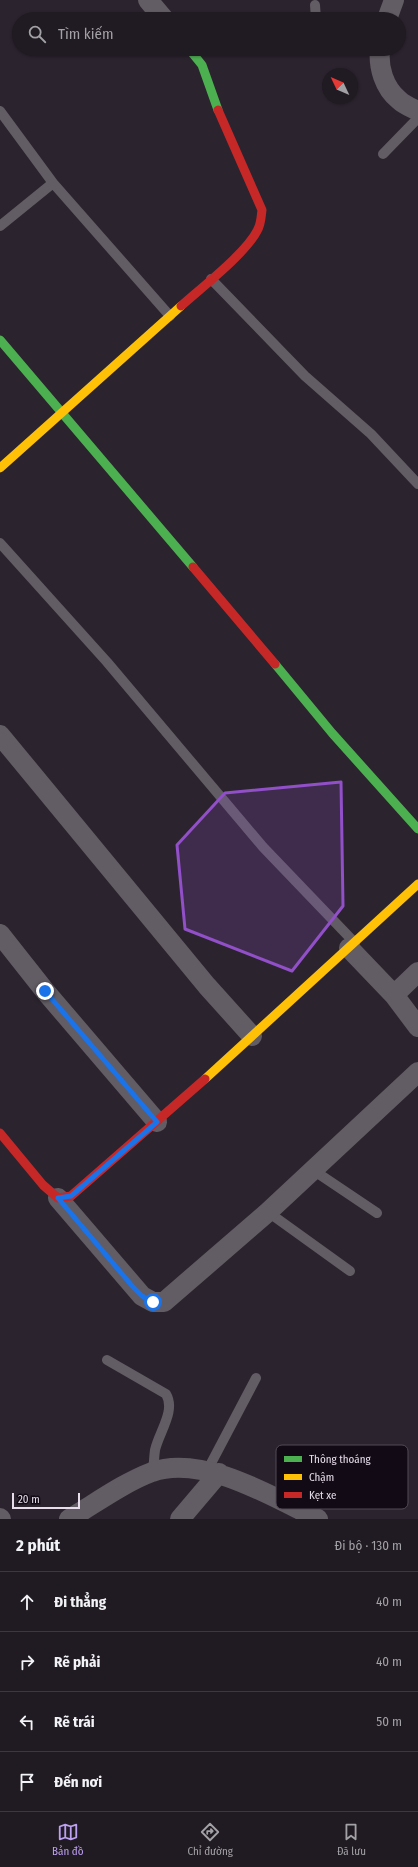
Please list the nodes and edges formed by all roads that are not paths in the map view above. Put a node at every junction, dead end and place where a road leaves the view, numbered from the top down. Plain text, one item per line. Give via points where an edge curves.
1 (148, 0) edge
2 (394, 0) edge
3 (315, 5) dead end
4 (158, 12) edge
5 (316, 12) edge
6 (390, 12) edge
7 (195, 56) edge
8 (379, 56) edge
9 (0, 111) edge
10 (418, 111) edge
11 (418, 118) edge
12 (384, 154) dead end
13 (53, 183) junction
14 (0, 226) edge
15 (211, 279) junction
16 (170, 316) junction
17 (0, 340) edge
18 (63, 412) junction
19 (0, 468) edge
20 (418, 484) edge
21 (0, 543) edge
22 (0, 735) edge
23 (418, 829) edge
24 (418, 884) edge
25 (0, 934) edge
26 (352, 946) junction
27 (418, 972) edge
28 (394, 995) junction
29 (418, 1027) edge
30 (252, 1036) junction
31 (418, 1072) edge
32 (157, 1122) junction
33 (0, 1133) edge
34 (313, 1170) junction
35 (58, 1198) junction
36 (268, 1212) junction
37 (376, 1213) dead end
38 (350, 1271) dead end
39 (107, 1360) dead end
40 (256, 1378) dead end
41 (153, 1472) junction
42 (213, 1472) junction
43 (276, 1499) edge
44 (297, 1509) edge
45 (70, 1519) edge
46 (180, 1519) edge
47 (318, 1519) edge

1 - 4 street
2 - 6 street
3 - 5 lane
7 - 15 street via 202,65 222,120 262,210 261,225 254,238
8 - 10 street via 383,80 398,100
9 - 13 lane
11 - 12 lane
13 - 14 lane
13 - 16 lane
15 - 16 street
15 - 20 lane via 305,376 371,434
16 - 18 street
17 - 18 street
18 - 19 street
18 - 23 street via 332,733
21 - 26 lane via 107,662 262,847
22 - 30 street via 207,986
24 - 26 street
25 - 32 street
26 - 28 street
26 - 30 street
27 - 28 street
28 - 29 street
30 - 32 street
31 - 34 street
32 - 35 street via 71,1196
33 - 35 street via 43,1185
34 - 36 street
34 - 37 lane
35 - 36 street via 133,1287 153,1302 164,1302
36 - 38 lane
39 - 41 lane via 166,1394 170,1400 170,1409 155,1450
40 - 42 lane
41 - 42 street via 172,1468
41 - 45 street via 138,1478
42 - 43 street
42 - 46 street
44 - 47 street

